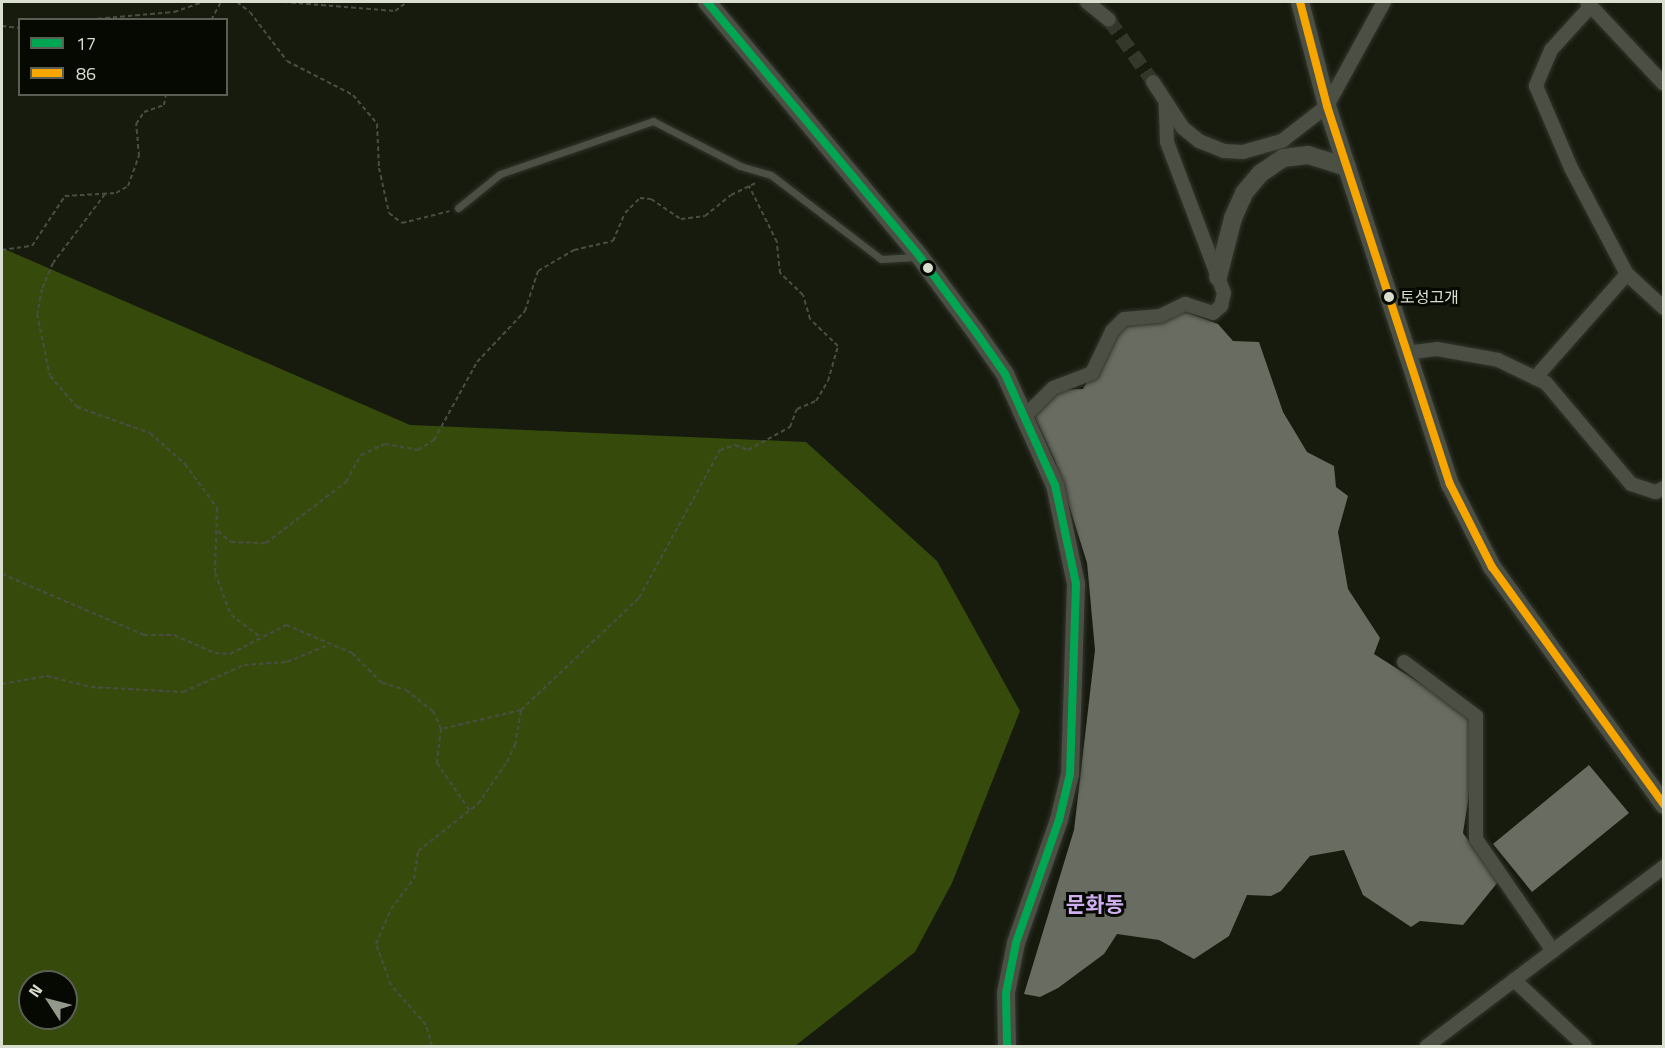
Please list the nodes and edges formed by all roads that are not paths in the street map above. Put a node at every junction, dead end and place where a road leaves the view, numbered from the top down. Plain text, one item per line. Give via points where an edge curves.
1 (707, 2) edge
2 (1087, 2) edge
3 (1300, 2) edge
4 (1384, 2) edge
5 (1589, 4) edge
6 (1109, 20) tunnel mouth
7 (1153, 82) tunnel mouth
8 (1664, 84) edge
9 (1166, 105) junction
10 (1328, 106) junction
11 (1347, 167) junction
12 (458, 208) road end
13 (920, 257) junction
14 (1627, 274) junction
15 (1218, 277) junction
16 (1664, 308) edge
17 (1405, 352) junction
18 (1535, 378) junction
19 (1026, 415) junction
20 (1664, 488) edge
21 (1404, 662) dead end
22 (1664, 805) edge
23 (1664, 867) edge
24 (1553, 951) junction
25 (1515, 980) junction
26 (1007, 1047) edge
27 (1427, 1047) edge
28 (1585, 1047) edge

1 - 13 street
2 - 6 street
3 - 10 street
4 - 10 street
5 - 8 street
5 - 14 street via 1551,50 1536,86 1570,168
7 - 9 street
9 - 10 street via 1199,141 1224,151 1243,152 1282,141
9 - 15 street via 1167,142
10 - 11 street
11 - 15 street via 1308,155 1283,158 1261,173 1244,193 1233,218
11 - 17 street
12 - 13 lane via 500,174 654,121 740,166 771,175 881,259
13 - 19 street via 1005,374
14 - 16 street
14 - 18 street
15 - 19 street via 1224,293 1218,312 1185,304 1160,316 1124,320 1112,331 1092,373 1053,388
17 - 18 street via 1437,349 1498,360
17 - 22 street via 1450,484 1475,538
18 - 20 street via 1546,383 1631,483 1656,492
19 - 26 street via 1055,485 1076,584 1076,651 1070,774 1059,820 1016,943 1006,993
21 - 24 street via 1476,716 1476,839
23 - 24 street
24 - 25 street
25 - 27 street
25 - 28 street

